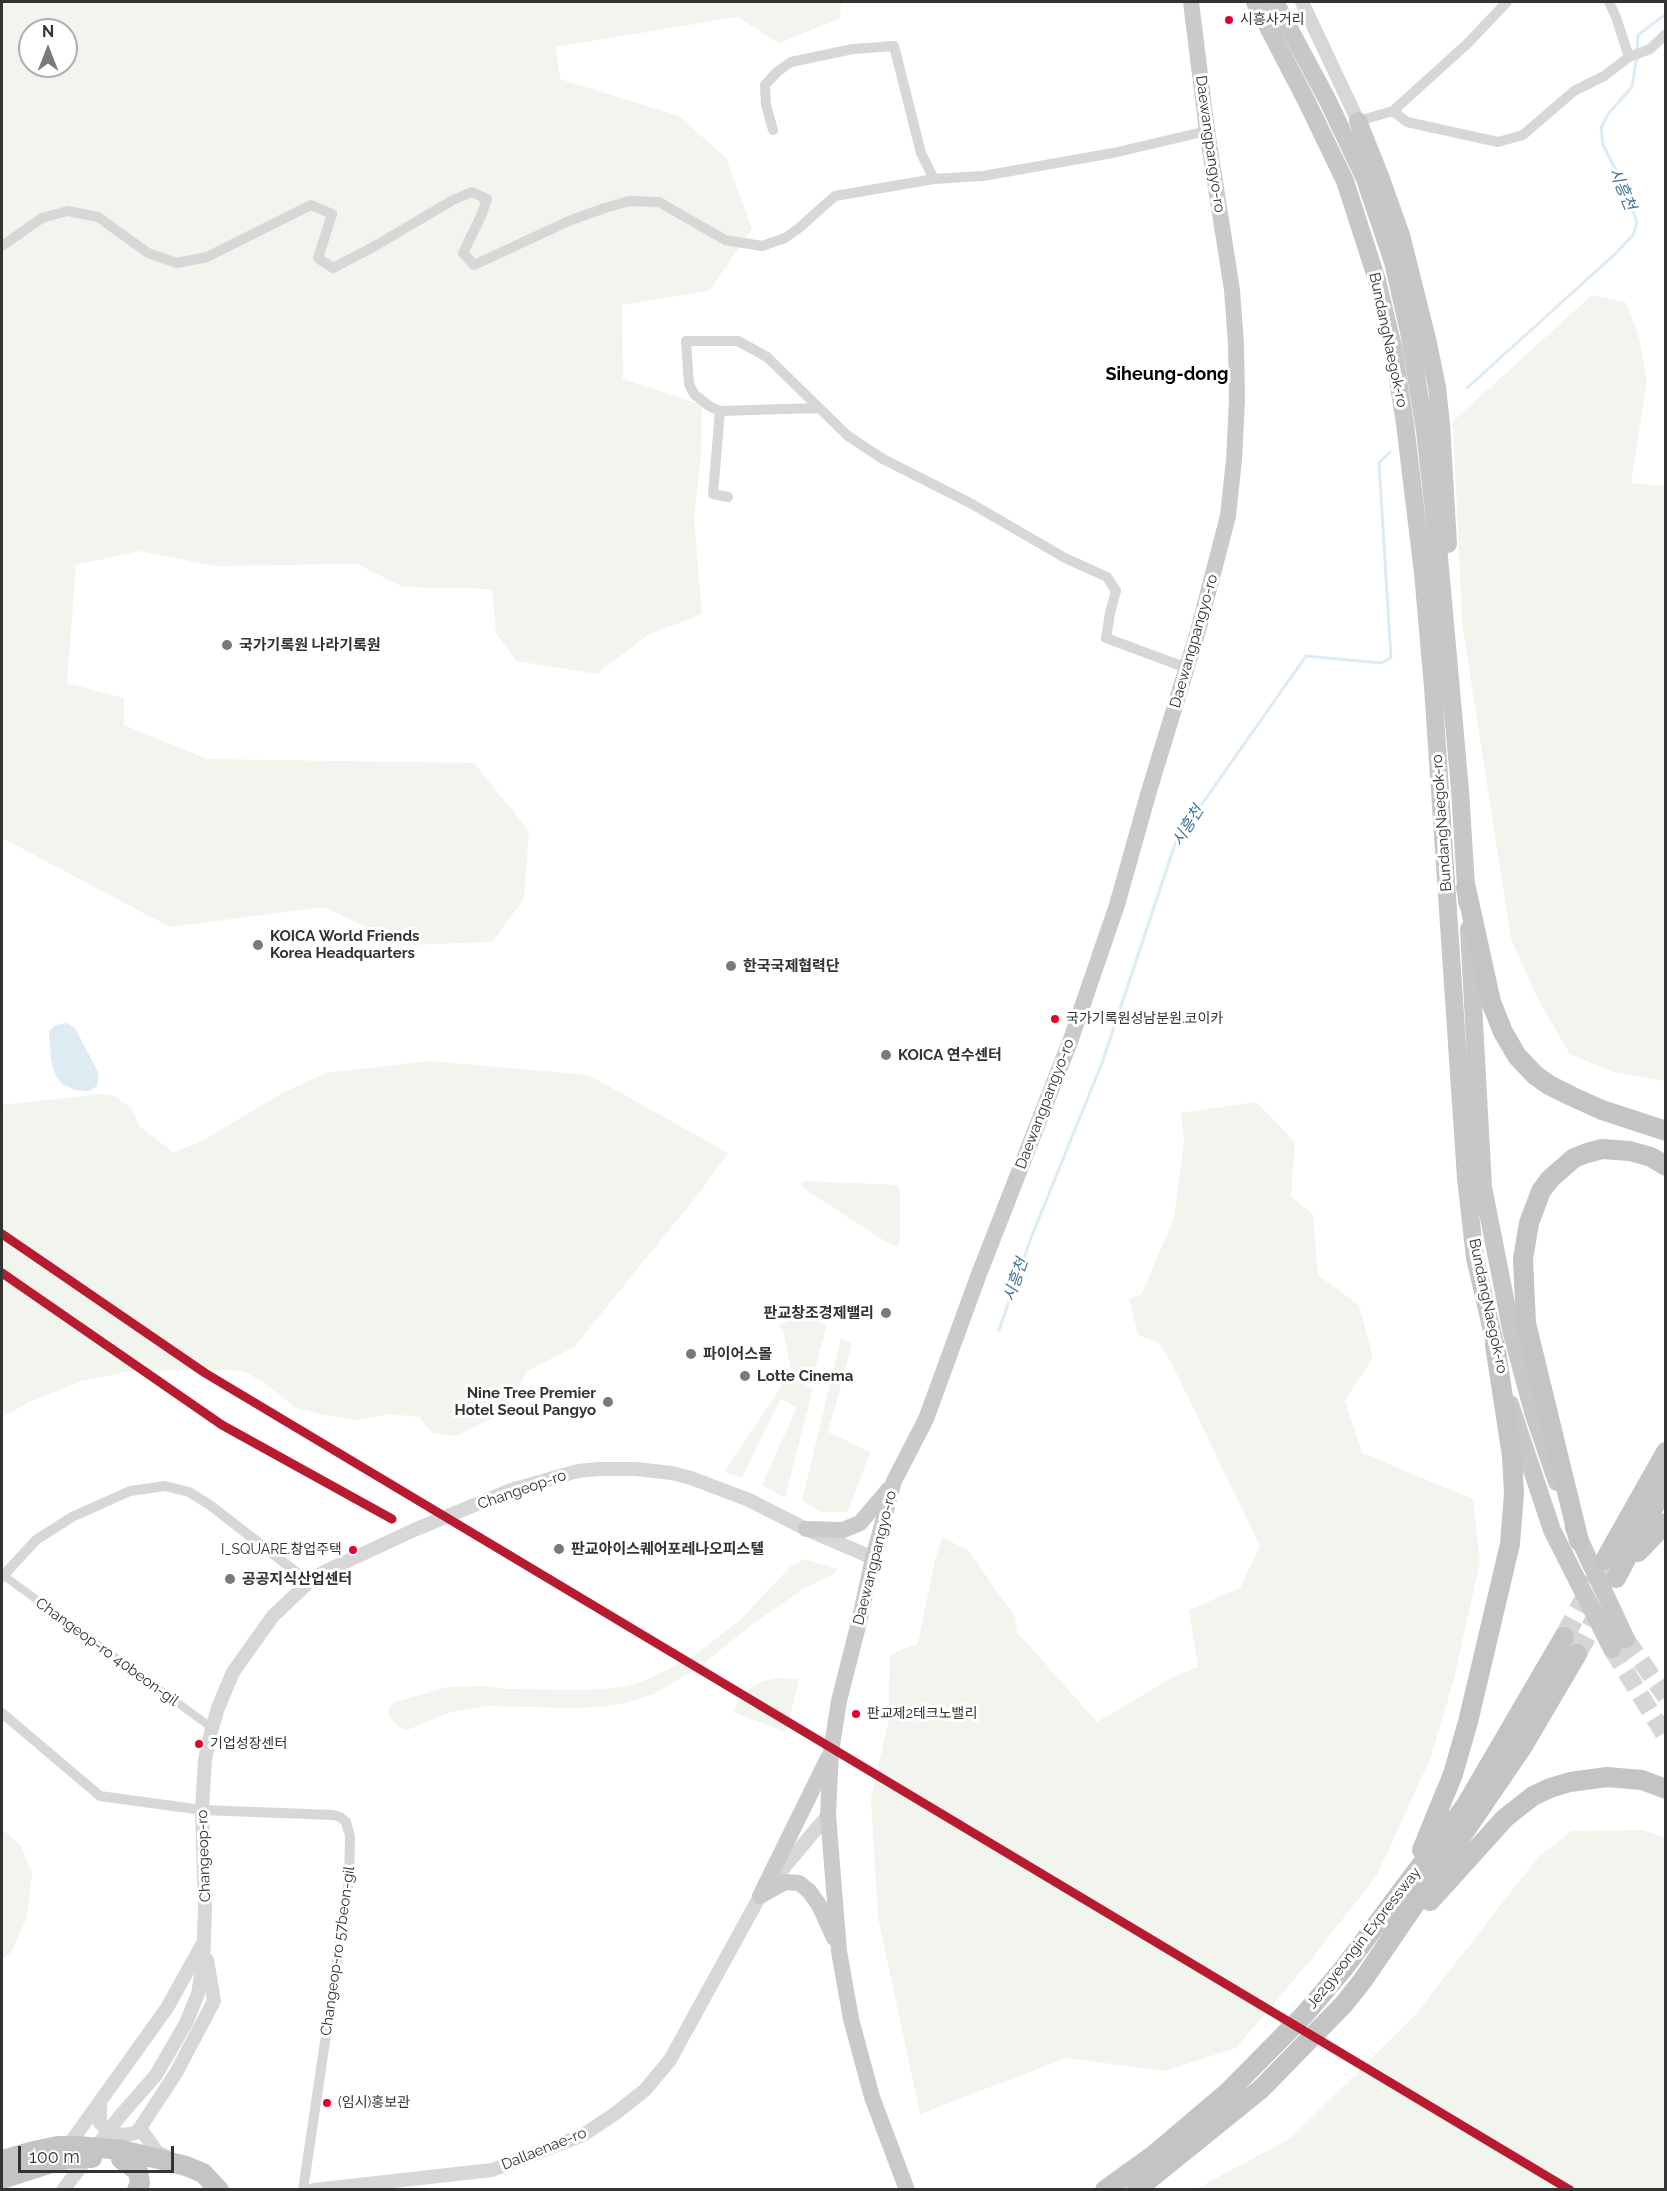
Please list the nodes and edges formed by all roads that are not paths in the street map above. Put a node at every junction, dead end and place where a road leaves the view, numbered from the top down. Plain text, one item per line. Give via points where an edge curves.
1 (1191, 2) edge
2 (1255, 2) edge
3 (1275, 2) edge
4 (1302, 2) edge
5 (1507, 2) edge
6 (1609, 2) edge
7 (1665, 34) edge
8 (1630, 57) junction
9 (1393, 111) junction
10 (1358, 121) junction
11 (773, 130) dead end
12 (1207, 131) junction
13 (934, 179) junction
14 (2, 246) edge
15 (818, 408) junction
16 (720, 411) junction
17 (728, 497) dead end
18 (1441, 584) junction
19 (1187, 668) junction
20 (1466, 888) junction
21 (1665, 1131) edge
22 (1665, 1166) edge
23 (1495, 1345) junction
24 (1664, 1453) edge
25 (894, 1481) junction
26 (1665, 1484) edge
27 (1665, 1523) edge
28 (806, 1529) junction
29 (1579, 1541) junction
30 (873, 1558) junction
31 (1615, 1569) junction
32 (2, 1576) edge
33 (309, 1582) junction
34 (1564, 1637) tunnel mouth
35 (1577, 1654) tunnel mouth
36 (2, 1713) edge
37 (212, 1728) junction
38 (831, 1752) junction
39 (1665, 1789) edge
40 (202, 1810) junction
41 (828, 1815) junction
42 (760, 1896) junction
43 (1383, 1919) junction
44 (204, 1940) junction
45 (839, 1951) junction
46 (1381, 1954) junction
47 (100, 2101) junction
48 (140, 2128) junction
49 (68, 2146) junction
50 (121, 2159) junction
51 (2, 2160) edge
52 (185, 2166) junction
53 (2, 2179) edge
54 (63, 2190) edge
55 (137, 2190) edge
56 (214, 2190) edge
57 (219, 2190) edge
58 (303, 2190) edge
59 (314, 2190) edge
60 (907, 2190) edge
61 (1106, 2190) edge
62 (1136, 2190) edge

1 - 12 main road, Daewangpangyo-ro
2 - 23 highway, BundangNaegok-ro via 1345,181 1377,280 1393,347 1427,619 1466,1178 1475,1258
3 - 18 highway, BundangNaegok-ro via 1365,179 1393,262 1425,431
4 - 10 street
5 - 9 street
6 - 8 street
7 - 8 street via 1650,49
8 - 9 street via 1574,92 1523,135 1498,142 1407,122
9 - 10 street
10 - 18 highway via 1401,235 1437,387 1448,547
11 - 13 street via 765,85 791,62 853,49 894,46 921,153
12 - 13 street via 1113,153 983,176
12 - 19 main road, Daewangpangyo-ro via 1232,290 1237,400 1228,516
13 - 14 street via 835,196 800,228 762,246 725,240 658,202 629,201 602,208 474,265 463,253 487,199 472,192 333,268 318,258 332,214 311,206 207,257 177,263 148,253 98,217 68,211 42,218
15 - 16 street
15 - 16 street via 768,357 738,341 686,341 689,384 694,394
15 - 19 street via 848,436 883,459 1107,577 1116,591 1106,638
16 - 17 street via 713,494
18 - 20 highway, BundangNaegok-ro
19 - 25 main road, Daewangpangyo-ro via 1117,906 1071,1039 926,1419
20 - 21 highway via 1491,1002 1517,1056 1535,1075 1570,1096
20 - 29 highway, BundangNaegok-ro via 1483,1187 1533,1412
22 - 29 highway via 1630,1151 1602,1149 1574,1158 1541,1191 1528,1222 1523,1259 1526,1323
23 - 29 highway, BundangNaegok-ro via 1511,1409 1552,1530 1619,1644
23 - 43 highway via 1513,1476 1507,1561 1453,1774 1419,1857
24 - 31 highway
25 - 28 main road via 860,1523 843,1530
25 - 30 main road, Daewangpangyo-ro
26 - 31 highway
27 - 31 highway
28 - 30 street, Changeop-ro
28 - 33 street, Changeop-ro via 749,1500 672,1473 636,1469 578,1471 511,1490
30 - 38 main road, Daewangpangyo-ro
32 - 33 street, Changeop-ro 40beon-gil via 36,1540 72,1517 130,1491 165,1486 210,1505
32 - 37 street, Changeop-ro 40beon-gil
33 - 37 street, Changeop-ro via 273,1616 233,1672
34 - 43 highway, Je2gyeongin Expressway via 1466,1805
35 - 46 highway, Je2gyeongin Expressway via 1523,1746
36 - 40 street via 99,1795
37 - 40 street, Changeop-ro via 205,1759
38 - 41 main road, Daewangpangyo-ro
38 - 42 main road
39 - 46 highway via 1624,1777 1599,1778 1570,1782 1533,1796 1505,1818
40 - 44 street, Changeop-ro
40 - 58 street, Changeop-ro 57beon-gil via 333,1815 349,1827 349,1880
41 - 42 street, Dallaenae-ro
41 - 45 main road, Daewangpangyo-ro
42 - 45 main road via 785,1882 799,1883 819,1905
42 - 59 street, Dallaenae-ro via 670,2060 645,2090 600,2124 583,2135 492,2170
43 - 61 highway, Je2gyeongin Expressway via 1327,1990 1227,2092
44 - 47 street via 167,2008
44 - 48 street via 213,2001 176,2073
44 - 54 street via 198,1994 186,2024 156,2075
45 - 60 main road, Daewangpangyo-ro via 851,2019 872,2097
46 - 62 highway, Je2gyeongin Expressway via 1344,2004 1261,2089
47 - 48 street via 100,2123 110,2132 124,2135
47 - 49 street
48 - 52 street via 157,2152
49 - 51 highway
49 - 52 highway via 122,2150
50 - 53 highway via 74,2158
50 - 55 highway via 138,2171
50 - 56 highway via 187,2174
52 - 57 highway via 203,2173

